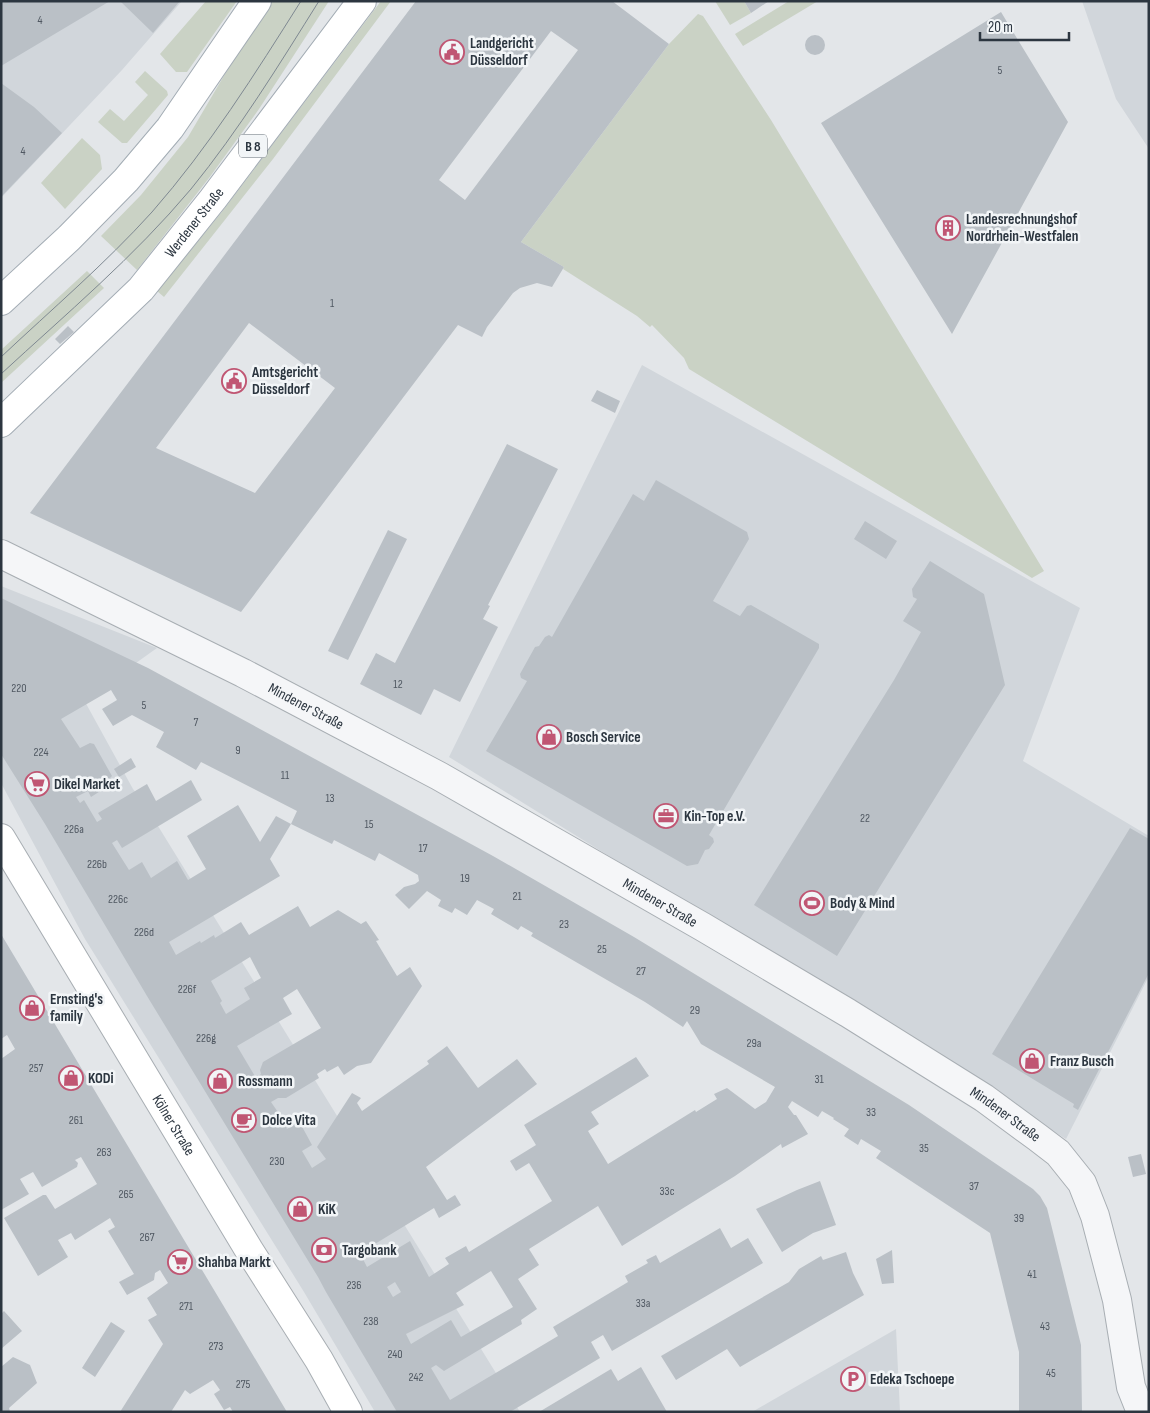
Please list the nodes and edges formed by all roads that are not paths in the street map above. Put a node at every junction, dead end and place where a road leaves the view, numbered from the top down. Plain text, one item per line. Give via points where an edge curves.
1 (257, 1) edge
2 (336, 1) edge
3 (362, 1) edge
4 (329, 45) junction
5 (1, 302) edge
6 (1, 423) edge
7 (1, 554) edge
8 (1, 838) edge
9 (348, 1412) edge
10 (1141, 1412) edge

1 - 5 main road via 170,128 126,180
2 - 4 main road
3 - 4 main road, Werdener Straße / B 8
4 - 6 main road, Werdener Straße / B 8 via 141,288
7 - 10 street, Mindener Straße via 243,673 439,776 848,1013 984,1098 1037,1137 1058,1153 1082,1183 1095,1216 1117,1300 1131,1387
8 - 9 main road, Kölner Straße

